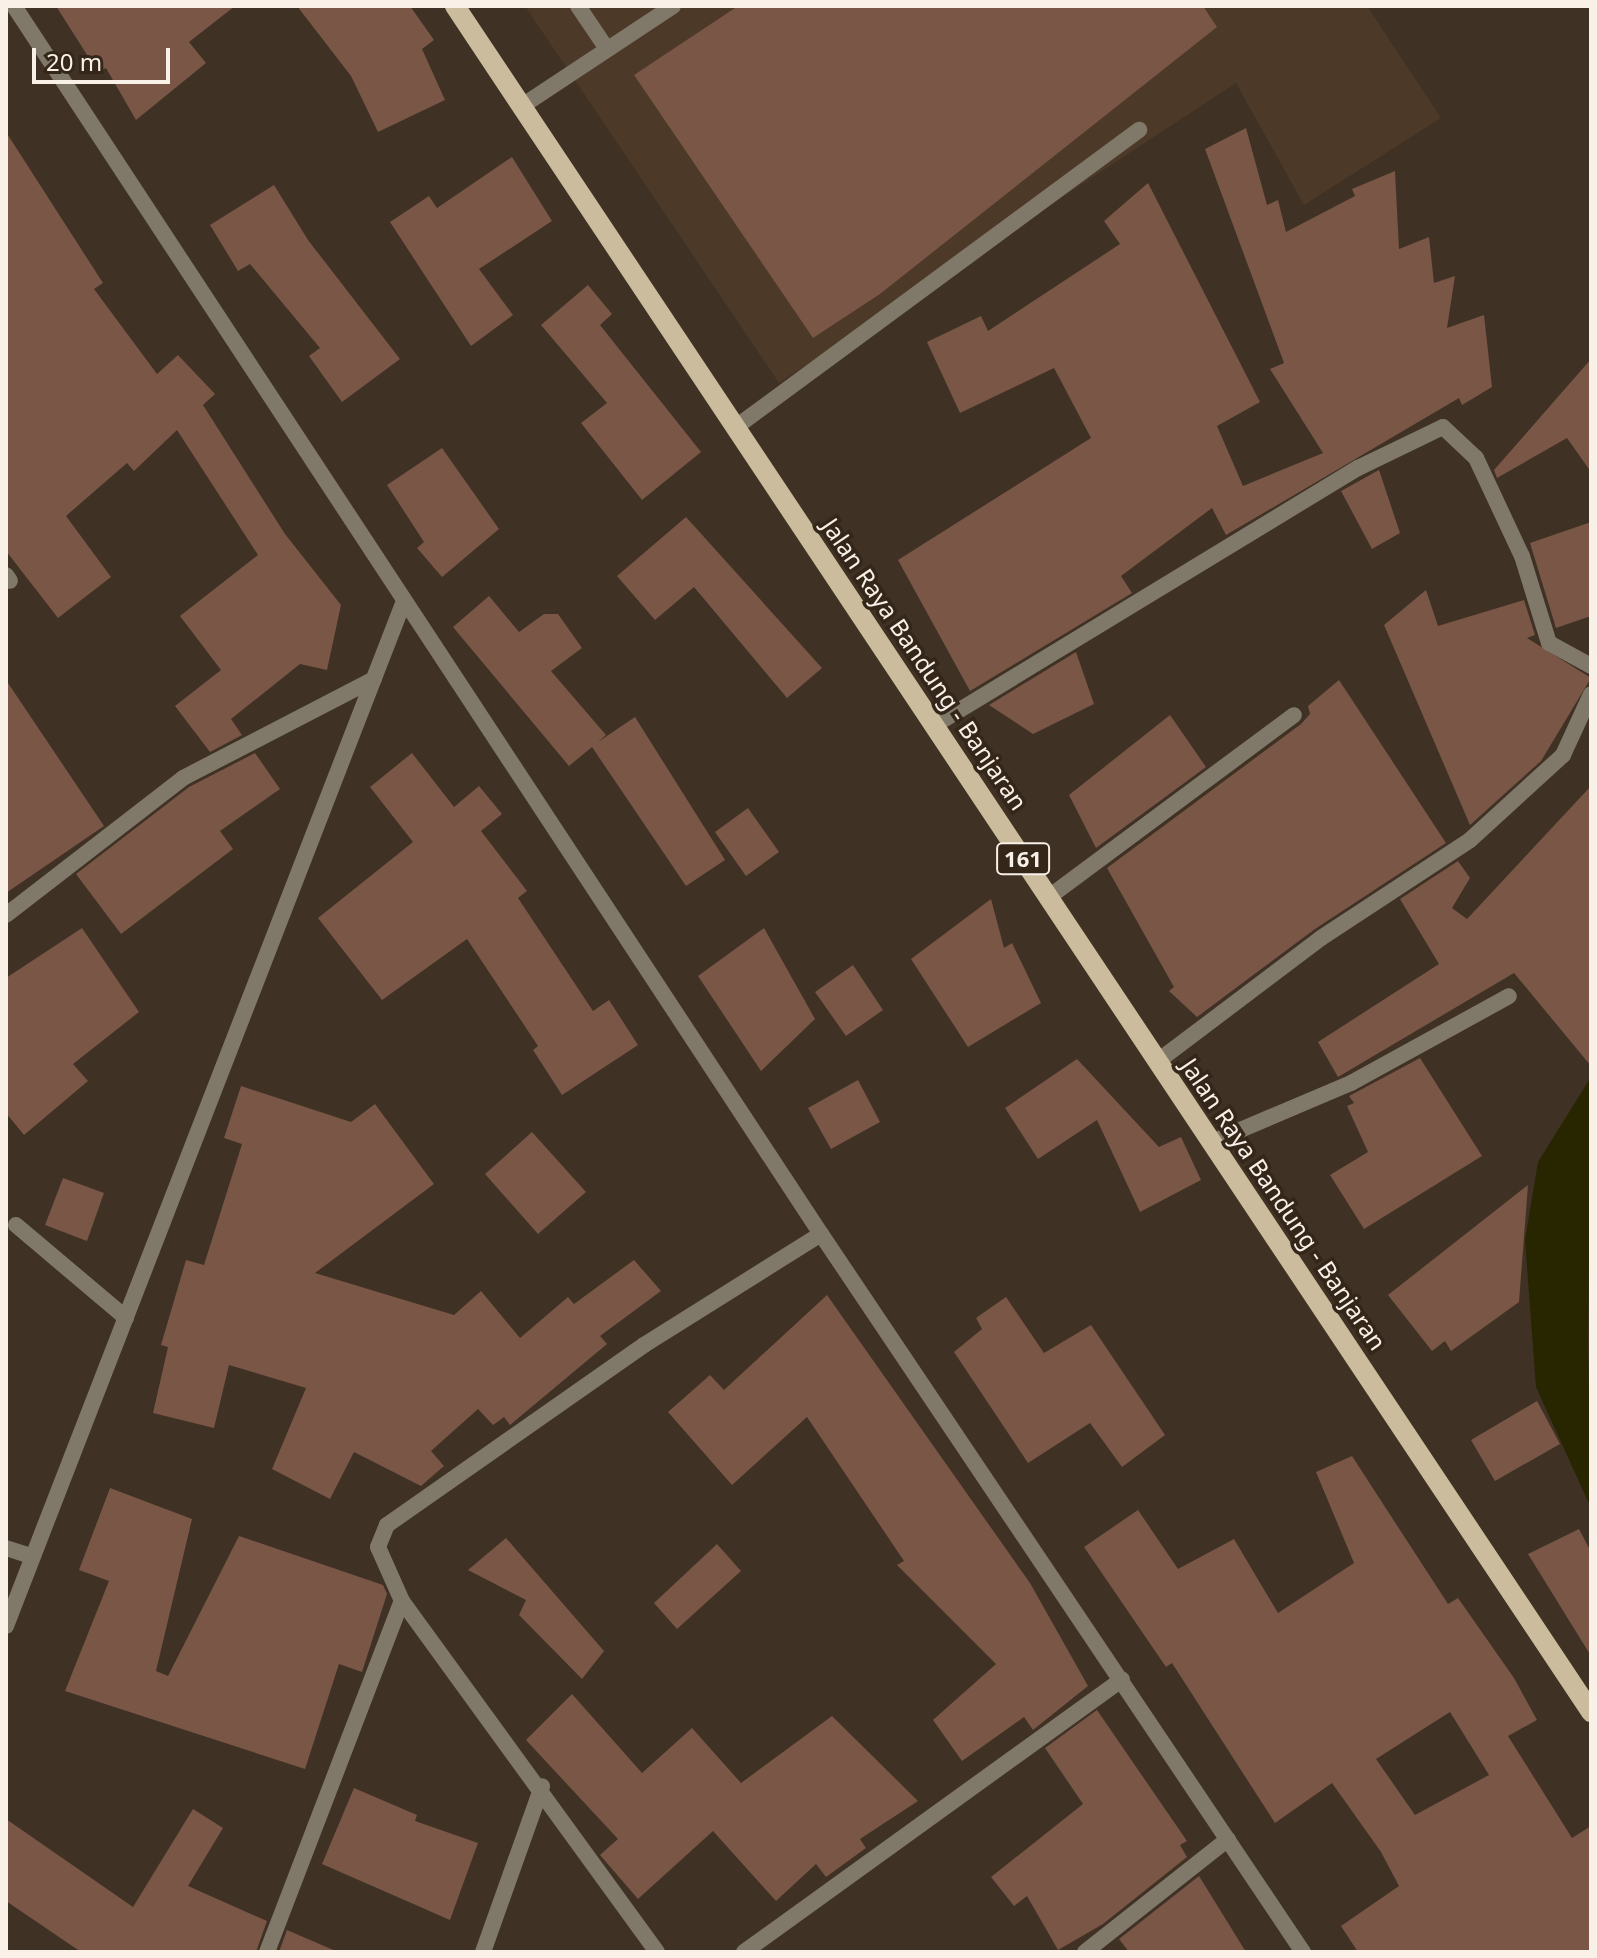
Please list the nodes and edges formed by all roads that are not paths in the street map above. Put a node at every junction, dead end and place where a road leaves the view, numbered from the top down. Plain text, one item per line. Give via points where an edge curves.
1 (14, 6) edge
2 (455, 6) edge
3 (578, 6) edge
4 (673, 6) edge
5 (607, 49) junction
6 (522, 106) junction
7 (1139, 130) dead end
8 (736, 427) junction
9 (404, 601) junction
10 (1591, 666) edge
11 (374, 679) junction
12 (1591, 694) edge
13 (1294, 715) dead end
14 (935, 725) junction
15 (1049, 897) junction
16 (6, 915) edge
17 (1509, 996) dead end
18 (1158, 1061) junction
19 (1212, 1142) junction
20 (16, 1225) dead end
21 (821, 1234) junction
22 (126, 1318) junction
23 (6, 1548) edge
24 (33, 1557) junction
25 (402, 1601) junction
26 (6, 1626) edge
27 (1122, 1679) junction
28 (1591, 1712) edge
29 (542, 1786) junction
30 (1228, 1839) junction
31 (267, 1952) edge
32 (483, 1952) edge
33 (657, 1952) edge
34 (744, 1952) edge
35 (1085, 1952) edge
36 (1303, 1952) edge

1 - 9 street
2 - 6 main road, Jalan Raya Bandung - Banjaran / 161
3 - 5 street
4 - 5 street
5 - 6 street
6 - 8 main road, Jalan Raya Bandung - Banjaran / 161
7 - 8 street
8 - 14 main road, Jalan Raya Bandung - Banjaran / 161
9 - 11 street
9 - 21 street
10 - 14 street via 1549,643 1522,556 1476,458 1443,427 1358,468
11 - 16 street via 183,778
11 - 22 street
12 - 18 street via 1563,755 1470,840 1321,938
13 - 15 street
14 - 15 main road, Jalan Raya Bandung - Banjaran / 161
15 - 18 main road, Jalan Raya Bandung - Banjaran / 161
17 - 19 street via 1351,1083
18 - 19 main road, Jalan Raya Bandung - Banjaran / 161
19 - 28 main road, Jalan Raya Bandung - Banjaran / 161
20 - 22 street
21 - 25 street via 644,1345 387,1525 379,1562
21 - 27 street
22 - 24 street
23 - 24 street
24 - 26 street
25 - 29 street
25 - 31 street
27 - 30 street
27 - 34 street
29 - 32 street
29 - 33 street
30 - 35 street
30 - 36 street

